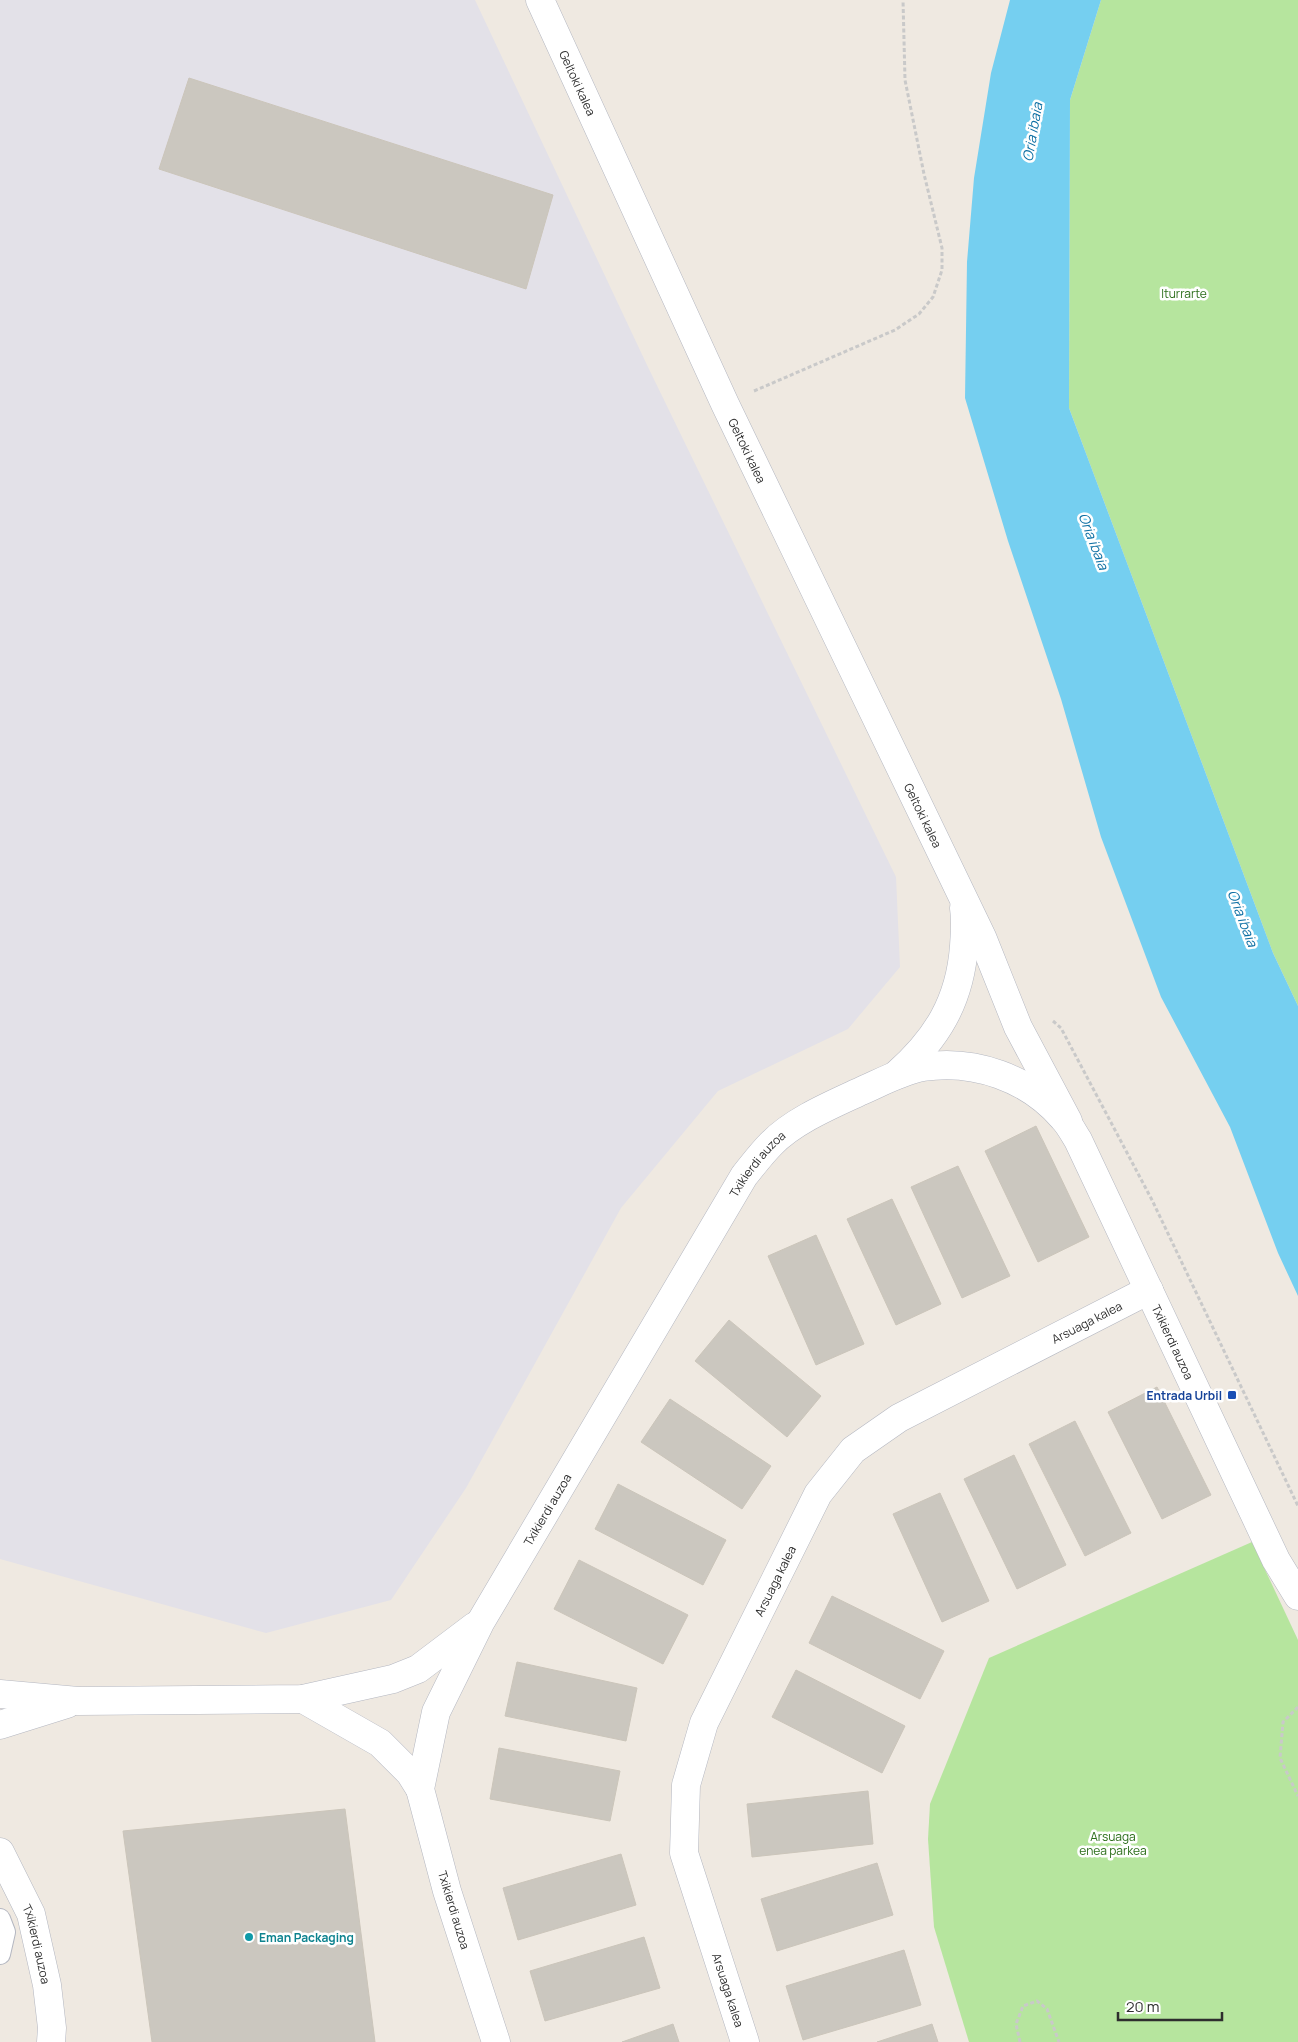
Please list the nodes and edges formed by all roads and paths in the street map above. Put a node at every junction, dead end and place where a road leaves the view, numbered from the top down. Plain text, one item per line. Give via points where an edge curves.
1 (540, 0) edge
2 (903, 0) edge
3 (725, 404) junction
4 (962, 899) junction
5 (1018, 1027) junction
6 (896, 1075) junction
7 (1078, 1140) junction
8 (1149, 1290) junction
9 (1298, 1506) edge
10 (1298, 1596) edge
11 (480, 1623) junction
12 (0, 1694) edge
13 (303, 1698) junction
14 (78, 1701) junction
15 (1298, 1707) edge
16 (0, 1725) edge
17 (420, 1789) junction
18 (1298, 1796) edge
19 (0, 1852) edge
20 (0, 1919) edge
21 (0, 1954) edge
22 (51, 2042) edge
23 (496, 2042) edge
24 (745, 2042) edge
25 (1020, 2042) edge
26 (1059, 2042) edge

1 - 3 street, Geltoki kalea
2 - 3 path via 905,80 942,248 942,270 934,297 919,314 895,330
3 - 4 street, Geltoki kalea
4 - 5 street, Txikierdi auzoa via 982,936
4 - 6 street, Txikierdi auzoa via 966,920 963,966 950,1008 918,1056
5 - 7 street, Txikierdi auzoa
5 - 9 path via 1048,1017 1061,1028 1152,1200
6 - 7 street, Txikierdi auzoa via 922,1067 948,1065 975,1067 1000,1074 1045,1100 1064,1118
6 - 11 street, Txikierdi auzoa via 815,1112 772,1143 744,1176
7 - 8 street, Txikierdi auzoa
8 - 10 street, Txikierdi auzoa via 1276,1560
8 - 24 street, Arsuaga kalea via 899,1418 853,1450 818,1494 704,1723 686,1785 684,1853
11 - 13 street via 418,1669 393,1679
11 - 17 street, Txikierdi auzoa via 436,1712
12 - 14 street
13 - 14 street
13 - 17 street via 380,1743 410,1773
14 - 16 street
15 - 18 path via 1283,1722 1280,1758
17 - 23 street, Txikierdi auzoa via 447,1891
19 - 22 street, Txikierdi auzoa via 31,1914 47,1985
20 - 21 lane via 4,1932
25 - 26 path via 1016,2024 1023,2006 1037,2001 1047,2009

